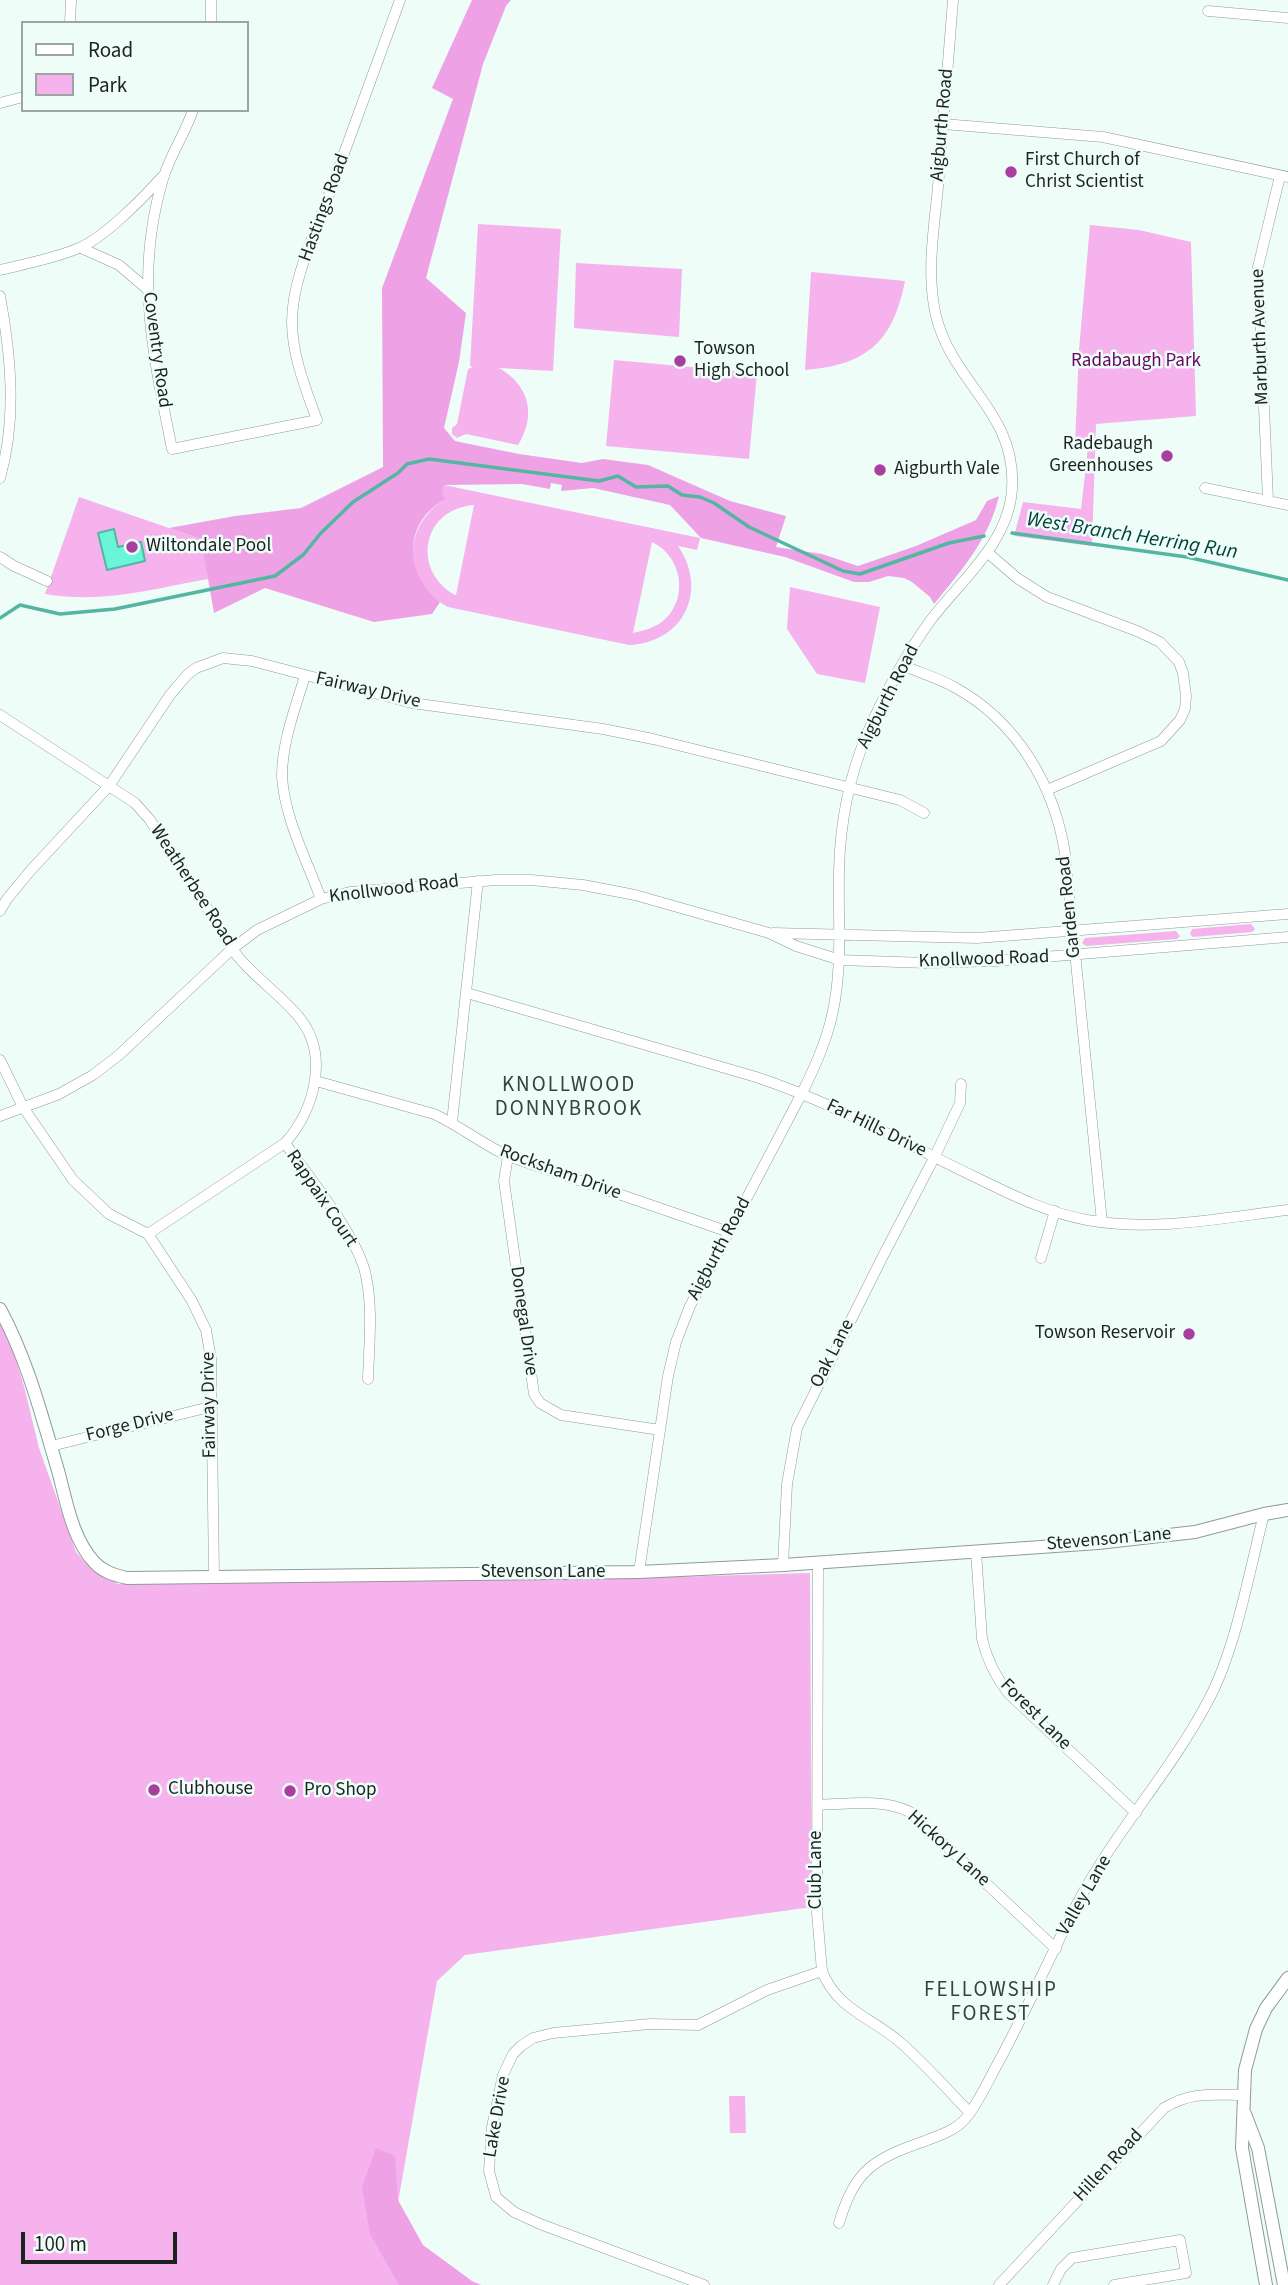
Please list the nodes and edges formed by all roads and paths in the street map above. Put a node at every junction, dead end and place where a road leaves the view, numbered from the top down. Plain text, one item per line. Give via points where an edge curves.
1 (71, 0) edge
2 (211, 0) edge
3 (400, 0) edge
4 (953, 0) edge
5 (1208, 11) dead end
6 (1288, 18) edge
7 (70, 21) edge
8 (211, 21) edge
9 (21, 98) edge
10 (0, 103) edge
11 (192, 112) edge
12 (943, 124) junction
13 (164, 175) junction
14 (1284, 176) edge
15 (80, 248) junction
16 (0, 270) edge
17 (147, 289) junction
18 (0, 296) edge
19 (317, 420) joint
20 (0, 478) edge
21 (1205, 488) dead end
22 (1268, 500) junction
23 (1288, 505) edge
24 (987, 552) junction
25 (0, 557) edge
26 (47, 581) dead end
27 (902, 666) junction
28 (305, 677) junction
29 (0, 715) edge
30 (109, 786) junction
31 (850, 788) junction
32 (1047, 790) junction
33 (925, 813) dead end
34 (478, 881) junction
35 (321, 899) junction
36 (0, 911) edge
37 (1288, 914) edge
38 (1072, 931) junction
39 (769, 933) junction
40 (840, 936) junction
41 (1288, 937) edge
42 (232, 949) junction
43 (1075, 955) junction
44 (840, 960) junction
45 (467, 993) junction
46 (0, 1060) edge
47 (316, 1081) junction
48 (961, 1084) dead end
49 (802, 1093) junction
50 (23, 1107) junction
51 (0, 1116) edge
52 (452, 1122) junction
53 (285, 1143) junction
54 (508, 1156) junction
55 (934, 1158) junction
56 (1288, 1210) edge
57 (1055, 1212) junction
58 (1102, 1222) junction
59 (729, 1232) junction
60 (148, 1234) junction
61 (1041, 1258) dead end
62 (0, 1309) edge
63 (368, 1379) dead end
64 (210, 1407) junction
65 (660, 1430) junction
66 (51, 1446) junction
67 (1288, 1504) edge
68 (1288, 1510) edge
69 (1264, 1514) junction
70 (975, 1552) junction
71 (818, 1562) junction
72 (783, 1565) junction
73 (639, 1572) junction
74 (214, 1576) junction
75 (818, 1805) junction
76 (1136, 1813) junction
77 (1056, 1949) junction
78 (822, 1971) junction
79 (1288, 1978) edge
80 (1244, 2095) junction
81 (970, 2113) junction
82 (1244, 2113) junction
83 (839, 2223) dead end
84 (1005, 2283) edge
85 (704, 2285) edge
86 (1053, 2285) edge
87 (1114, 2285) edge
88 (1266, 2285) edge
89 (1284, 2285) edge

1 - 7 street
2 - 8 street
3 - 19 street, Hastings Road via 295,297 293,338
4 - 12 street, Aigburth Road
5 - 6 street
9 - 10 street
11 - 13 street, Coventry Road
12 - 14 street via 1104,137
12 - 24 street, Aigburth Road via 932,253 934,305 953,359 1002,429 1011,465 1009,506
13 - 15 street via 126,213
13 - 17 street, Coventry Road via 149,238
14 - 22 street, Marburth Avenue via 1258,268
15 - 16 street
15 - 17 street via 119,265
17 - 19 street, Coventry Road via 172,449
18 - 20 street via 10,399
21 - 22 street
22 - 23 street
24 - 27 street, Aigburth Road via 930,622
24 - 32 street via 1047,597 1160,642 1183,673 1185,709 1161,741
25 - 26 street
27 - 31 street, Aigburth Road via 867,734
27 - 32 street, Garden Road via 951,685 987,709 1020,744
28 - 30 street, Fairway Drive via 238,658 196,668 170,695
28 - 31 street, Fairway Drive via 412,703 653,739
28 - 35 street via 282,776 288,809
29 - 30 street, Weatherbee Road
30 - 36 street, Fairway Drive via 31,870
30 - 42 street, Weatherbee Road via 135,803 150,820
31 - 33 street, Fairway Drive via 900,800
31 - 40 street, Aigburth Road via 840,856
32 - 38 street, Garden Road via 1062,836
34 - 35 street, Knollwood Road via 350,892
34 - 39 street, Knollwood Road via 531,880 610,889
34 - 45 street
35 - 42 street, Knollwood Road via 257,930
37 - 38 street, Knollwood Road
38 - 40 street, Knollwood Road via 977,938
38 - 43 street, Garden Road
39 - 40 street, Knollwood Road
39 - 44 street, Knollwood Road
40 - 44 street, Aigburth Road
41 - 43 street, Knollwood Road
42 - 47 street, Weatherbee Road via 304,1024 314,1049
42 - 50 street, Knollwood Road via 104,1067 69,1089
43 - 44 street, Knollwood Road via 963,962
43 - 58 street, Garden Road
44 - 49 street, Aigburth Road via 829,1031
45 - 49 street, Far Hills Drive
45 - 52 street
46 - 50 street, Fairway Drive
47 - 52 street, Rocksham Drive
47 - 53 street, Weatherbee Road via 306,1111
48 - 55 street, Oak Lane via 960,1103
49 - 55 street, Far Hills Drive
49 - 59 street, Aigburth Road
50 - 51 street, Knollwood Road
50 - 60 street, Fairway Drive via 60,1163 97,1205
52 - 54 street, Rocksham Drive
53 - 60 street, Weatherbee Road
53 - 63 street, Rappaix Court via 364,1266
54 - 59 street, Rocksham Drive
54 - 65 street, Donegal Drive via 504,1181 534,1394 561,1415
55 - 57 street, Far Hills Drive
55 - 72 street, Oak Lane via 797,1429 787,1484
56 - 58 street, Far Hills Drive via 1168,1225
57 - 58 street, Far Hills Drive
57 - 61 street
59 - 65 street, Aigburth Road via 682,1324
60 - 64 street, Fairway Drive via 206,1331
62 - 66 street, Stevenson Lane via 24,1361
64 - 66 street, Forge Drive
64 - 74 street, Fairway Drive
65 - 73 street, Aigburth Road
66 - 74 street, Stevenson Lane via 76,1533 103,1570 127,1578
67 - 69 street, Stevenson Lane
68 - 69 street, Stevenson Lane
69 - 70 street, Stevenson Lane via 1195,1532
69 - 76 street, Valley Lane via 1220,1677 1191,1732
70 - 71 street, Stevenson Lane
70 - 76 street, Forest Lane via 982,1639 997,1678
71 - 72 street, Stevenson Lane
71 - 75 street, Club Lane
72 - 73 street, Stevenson Lane
73 - 74 street, Stevenson Lane
75 - 77 street, Hickory Lane via 882,1804 909,1812
75 - 78 street, Club Lane via 817,1913
76 - 77 street, Valley Lane via 1085,1890
77 - 81 street, Valley Lane
78 - 81 street via 846,2004 901,2043
78 - 85 street, Lake Drive via 767,1990 698,2025 650,2024 542,2035 521,2046 503,2074 489,2160 496,2197 540,2224
79 - 80 street via 1256,2029
80 - 82 street
80 - 84 street, Hillen Road via 1193,2095 1164,2108
81 - 83 street, Valley Lane via 949,2132 899,2150 858,2176
82 - 88 street via 1242,2148
82 - 89 street via 1258,2148
86 - 87 street via 1072,2258 1180,2240 1186,2273

